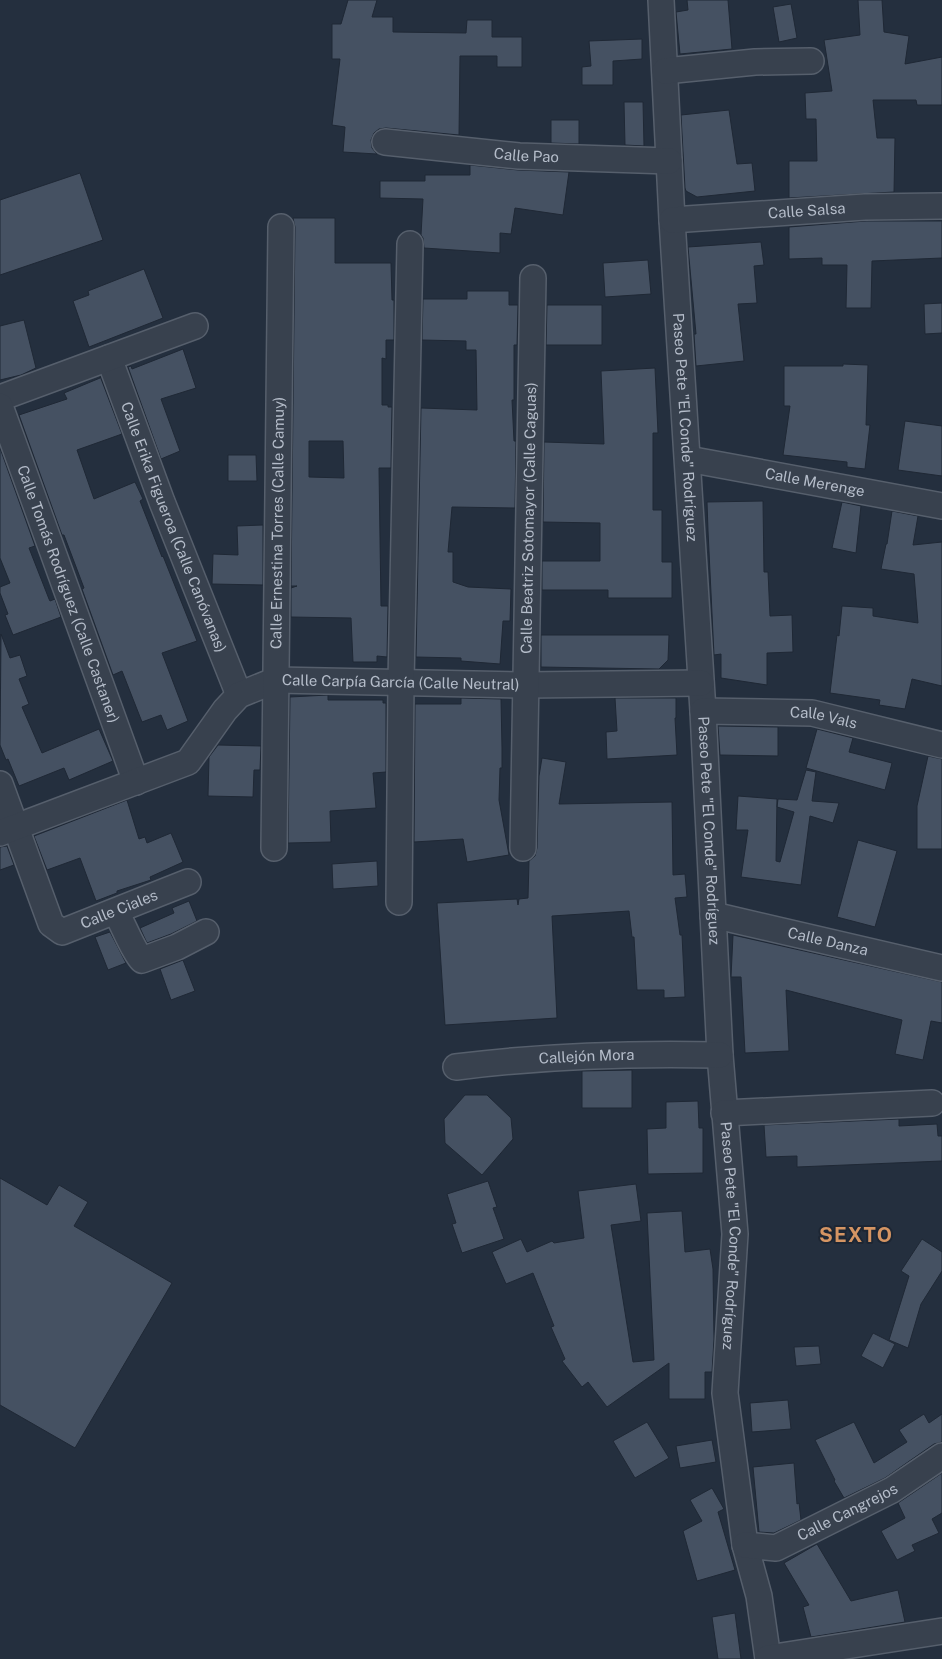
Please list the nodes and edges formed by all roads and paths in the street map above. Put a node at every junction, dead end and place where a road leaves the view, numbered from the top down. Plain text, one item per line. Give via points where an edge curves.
1 (661, 0) edge
2 (811, 60) dead end
3 (665, 71) junction
4 (385, 142) dead end
5 (670, 161) junction
6 (942, 206) edge
7 (672, 220) junction
8 (281, 228) dead end
9 (410, 244) dead end
10 (533, 278) dead end
11 (195, 326) dead end
12 (109, 358) junction
13 (0, 398) edge
14 (0, 406) edge
15 (688, 459) junction
16 (942, 506) edge
17 (276, 680) junction
18 (401, 682) junction
19 (701, 683) junction
20 (526, 685) junction
21 (239, 696) junction
22 (703, 711) junction
23 (942, 745) edge
24 (136, 782) junction
25 (0, 784) edge
26 (8, 830) edge
27 (274, 848) dead end
28 (523, 848) dead end
29 (188, 882) dead end
30 (399, 902) dead end
31 (116, 912) junction
32 (713, 915) junction
33 (206, 932) dead end
34 (942, 968) edge
35 (720, 1056) junction
36 (456, 1067) dead end
37 (932, 1103) dead end
38 (724, 1113) junction
39 (942, 1456) edge
40 (745, 1545) junction
41 (942, 1631) edge
42 (768, 1659) edge

1 - 3 street, Paseo Pete "El Conde" Rodríguez
2 - 3 street
3 - 5 street, Paseo Pete "El Conde" Rodríguez
4 - 5 street, Calle Pao via 520,156
5 - 7 street, Paseo Pete "El Conde" Rodríguez
6 - 7 street, Calle Salsa via 865,207
7 - 15 street, Paseo Pete "El Conde" Rodríguez
8 - 17 street, Calle Ernestina Torres (Calle Camuy)
9 - 18 street
10 - 20 street, Calle Beatriz Sotomayor (Calle Caguas)
11 - 12 street
12 - 13 street
12 - 21 street, Calle Erika Figueroa (Calle Canóvanas)
14 - 24 street, Calle Tomás Rodríguez (Calle Castaner)
15 - 16 street, Calle Merenge
15 - 19 street, Paseo Pete "El Conde" Rodríguez
17 - 18 street, Calle Carpía García (Calle Neutral)
17 - 21 street, Calle Carpía García (Calle Neutral)
17 - 27 street, Calle Ernestina Torres (Calle Camuy)
18 - 20 street, Calle Carpía García (Calle Neutral)
18 - 30 street
19 - 20 street, Calle Carpía García (Calle Neutral)
19 - 22 street, Paseo Pete "El Conde" Rodríguez
20 - 28 street, Calle Beatriz Sotomayor (Calle Caguas)
21 - 24 street, Calle Carpía García (Calle Neutral) via 225,710 188,762
22 - 23 street, Calle Vals via 812,713
22 - 32 street, Paseo Pete "El Conde" Rodríguez
24 - 26 street, Calle Carpía García (Calle Neutral)
25 - 26 street
26 - 31 street, Calle Ciales via 51,924 62,932
29 - 31 street, Calle Ciales
31 - 33 street via 142,960
32 - 34 street, Calle Danza
32 - 35 street, Paseo Pete "El Conde" Rodríguez
35 - 36 street, Callejón Mora via 651,1054 515,1059
35 - 38 street, Paseo Pete "El Conde" Rodríguez
37 - 38 street
38 - 40 street, Paseo Pete "El Conde" Rodríguez via 734,1234 726,1393
39 - 40 street, Calle Cangrejos via 892,1490 776,1548
40 - 42 street, Paseo Pete "El Conde" Rodríguez via 759,1596
41 - 42 street

